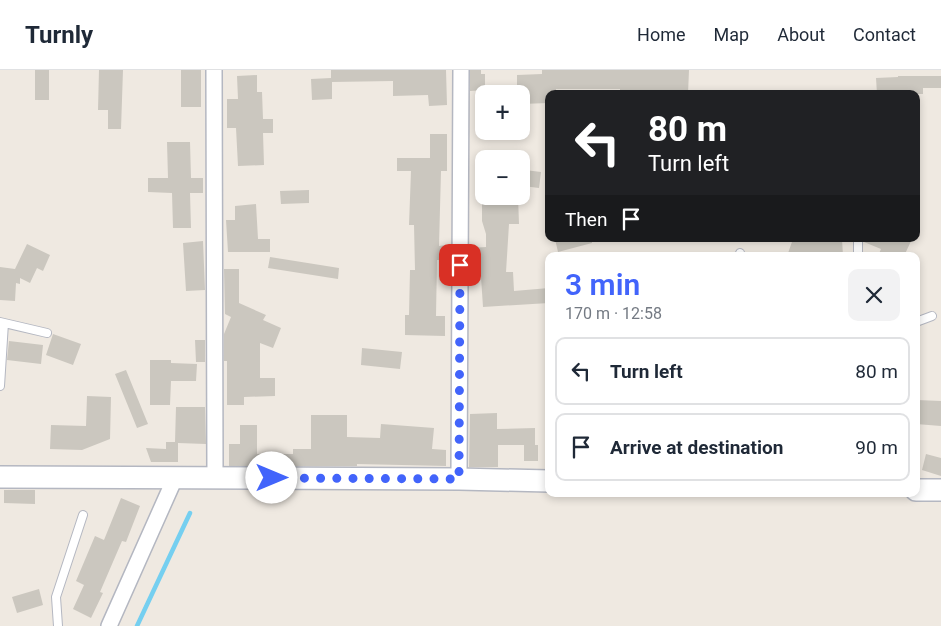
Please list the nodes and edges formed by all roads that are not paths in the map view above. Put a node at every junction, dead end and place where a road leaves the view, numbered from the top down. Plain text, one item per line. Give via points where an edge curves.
1 (214, 70) edge
2 (461, 70) edge
3 (932, 316) dead end
4 (920, 320) edge
5 (2, 322) edge
6 (47, 333) dead end
7 (0, 386) edge
8 (0, 477) edge
9 (215, 477) junction
10 (175, 478) junction
11 (459, 479) junction
12 (545, 481) edge
13 (920, 490) edge
14 (941, 490) edge
15 (83, 515) dead end
16 (58, 626) edge
17 (108, 626) edge

1 - 9 street
2 - 11 street
3 - 4 lane
5 - 6 lane
5 - 7 lane
8 - 10 street
9 - 10 street
9 - 11 street
10 - 17 street
11 - 12 street
13 - 14 street
15 - 16 lane via 56,597

